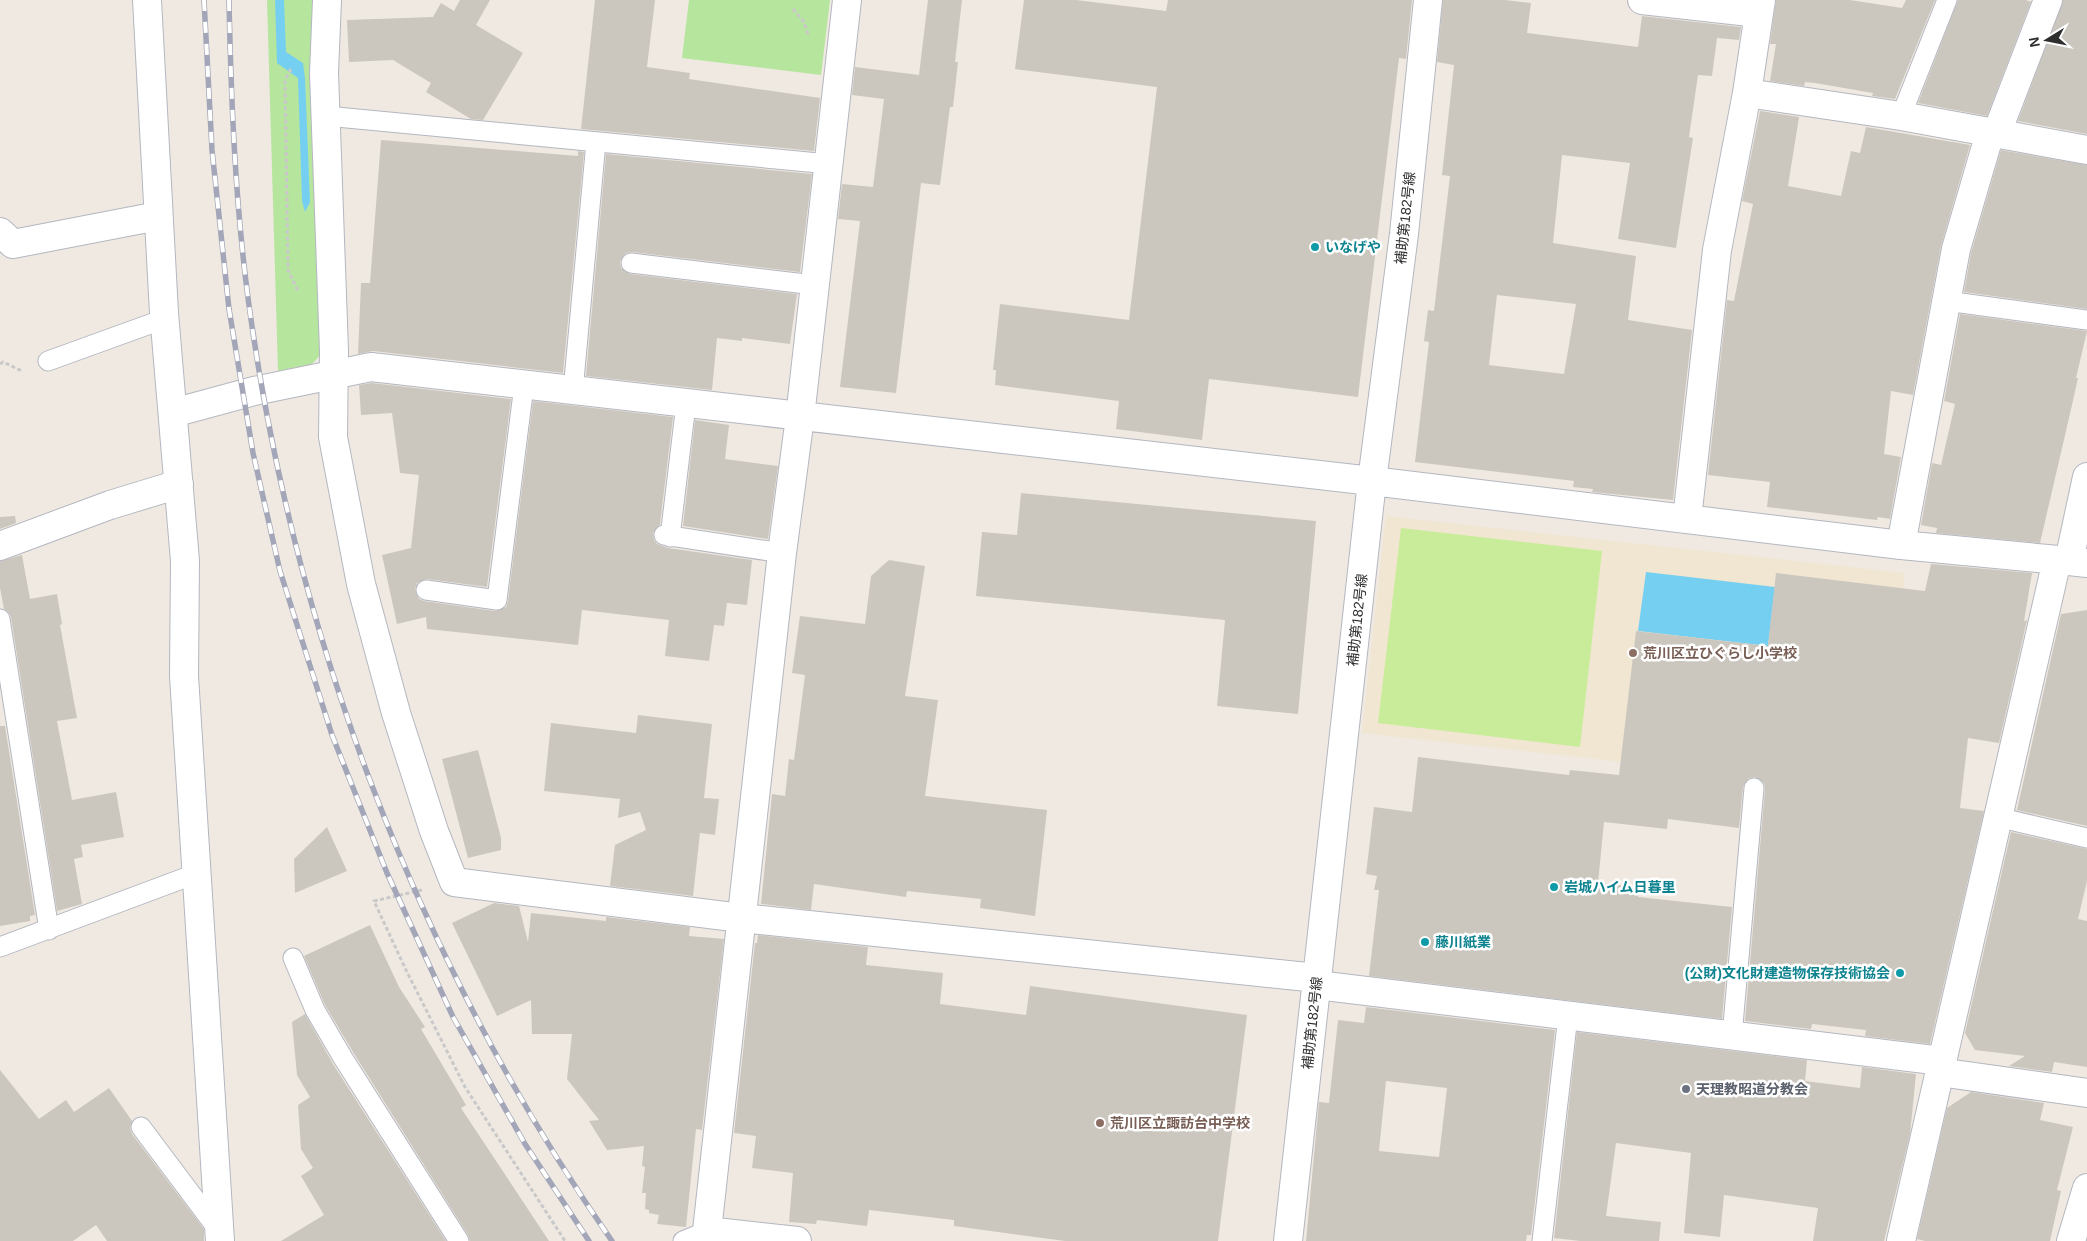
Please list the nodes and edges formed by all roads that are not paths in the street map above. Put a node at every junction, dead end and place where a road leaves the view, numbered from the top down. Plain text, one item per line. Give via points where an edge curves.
1 (147, 0) edge
2 (327, 0) edge
3 (847, 0) edge
4 (1428, 0) edge
5 (1642, 0) edge
6 (1947, 0) edge
7 (2048, 0) edge
8 (1760, 6) edge
9 (1747, 92) junction
10 (326, 116) junction
11 (1901, 116) junction
12 (1993, 134) junction
13 (596, 142) junction
14 (2087, 150) edge
15 (828, 164) junction
16 (158, 216) junction
17 (0, 232) edge
18 (631, 263) dead end
19 (814, 285) junction
20 (1946, 300) junction
21 (164, 319) junction
22 (2087, 320) edge
23 (48, 361) dead end
24 (334, 374) junction
25 (524, 385) junction
26 (573, 391) junction
27 (686, 404) junction
28 (173, 413) junction
29 (800, 417) junction
30 (2087, 477) edge
31 (1372, 482) junction
32 (179, 484) junction
33 (1687, 519) junction
34 (1901, 545) junction
35 (0, 546) edge
36 (782, 553) junction
37 (2071, 561) edge
38 (426, 590) dead end
39 (0, 619) edge
40 (1754, 788) dead end
41 (1997, 817) junction
42 (2087, 838) edge
43 (195, 874) junction
44 (741, 918) junction
45 (49, 930) junction
46 (0, 947) edge
47 (293, 958) dead end
48 (1317, 981) junction
49 (1568, 1016) junction
50 (1732, 1036) junction
51 (1940, 1067) junction
52 (2087, 1093) edge
53 (141, 1127) dead end
54 (2087, 1188) edge
55 (220, 1236) edge
56 (695, 1236) edge
57 (459, 1241) edge
58 (797, 1241) edge
59 (1288, 1241) edge
60 (1542, 1241) edge
61 (1901, 1241) edge
62 (2071, 1241) edge

1 - 16 street
2 - 10 street
3 - 15 street
4 - 31 street, 補助第182号線 via 1404,234
5 - 8 street
6 - 11 lane
7 - 12 street
8 - 9 street
9 - 11 street
9 - 33 street via 1717,250
10 - 13 lane
10 - 24 street
11 - 12 street
12 - 14 street
12 - 20 street via 1956,249
13 - 15 lane
13 - 26 lane
15 - 19 street
16 - 17 street via 13,244
16 - 21 street
18 - 19 lane
19 - 29 street
20 - 22 lane
20 - 34 street
21 - 23 lane
21 - 28 street
24 - 25 street via 371,367
24 - 28 street
24 - 44 street via 333,437 361,584 396,713 454,882
25 - 26 street
25 - 38 lane via 497,600
26 - 27 street
27 - 29 street
27 - 36 lane via 667,536
28 - 32 street
29 - 31 street
29 - 36 street
30 - 37 street
31 - 33 street
31 - 48 street, 補助第182号線
32 - 35 street via 110,505
32 - 43 street via 185,561 184,676
33 - 34 street
34 - 37 street
36 - 44 street
37 - 41 street
39 - 45 lane
40 - 50 lane
41 - 42 lane
41 - 51 street
43 - 45 lane
43 - 55 street
44 - 48 street
44 - 56 street
45 - 46 lane
47 - 57 lane via 315,1010 338,1050
48 - 49 street
48 - 59 street, 補助第182号線
49 - 50 street
49 - 60 lane
50 - 51 street
51 - 52 street
51 - 61 street
53 - 55 lane
54 - 62 street
56 - 58 street

